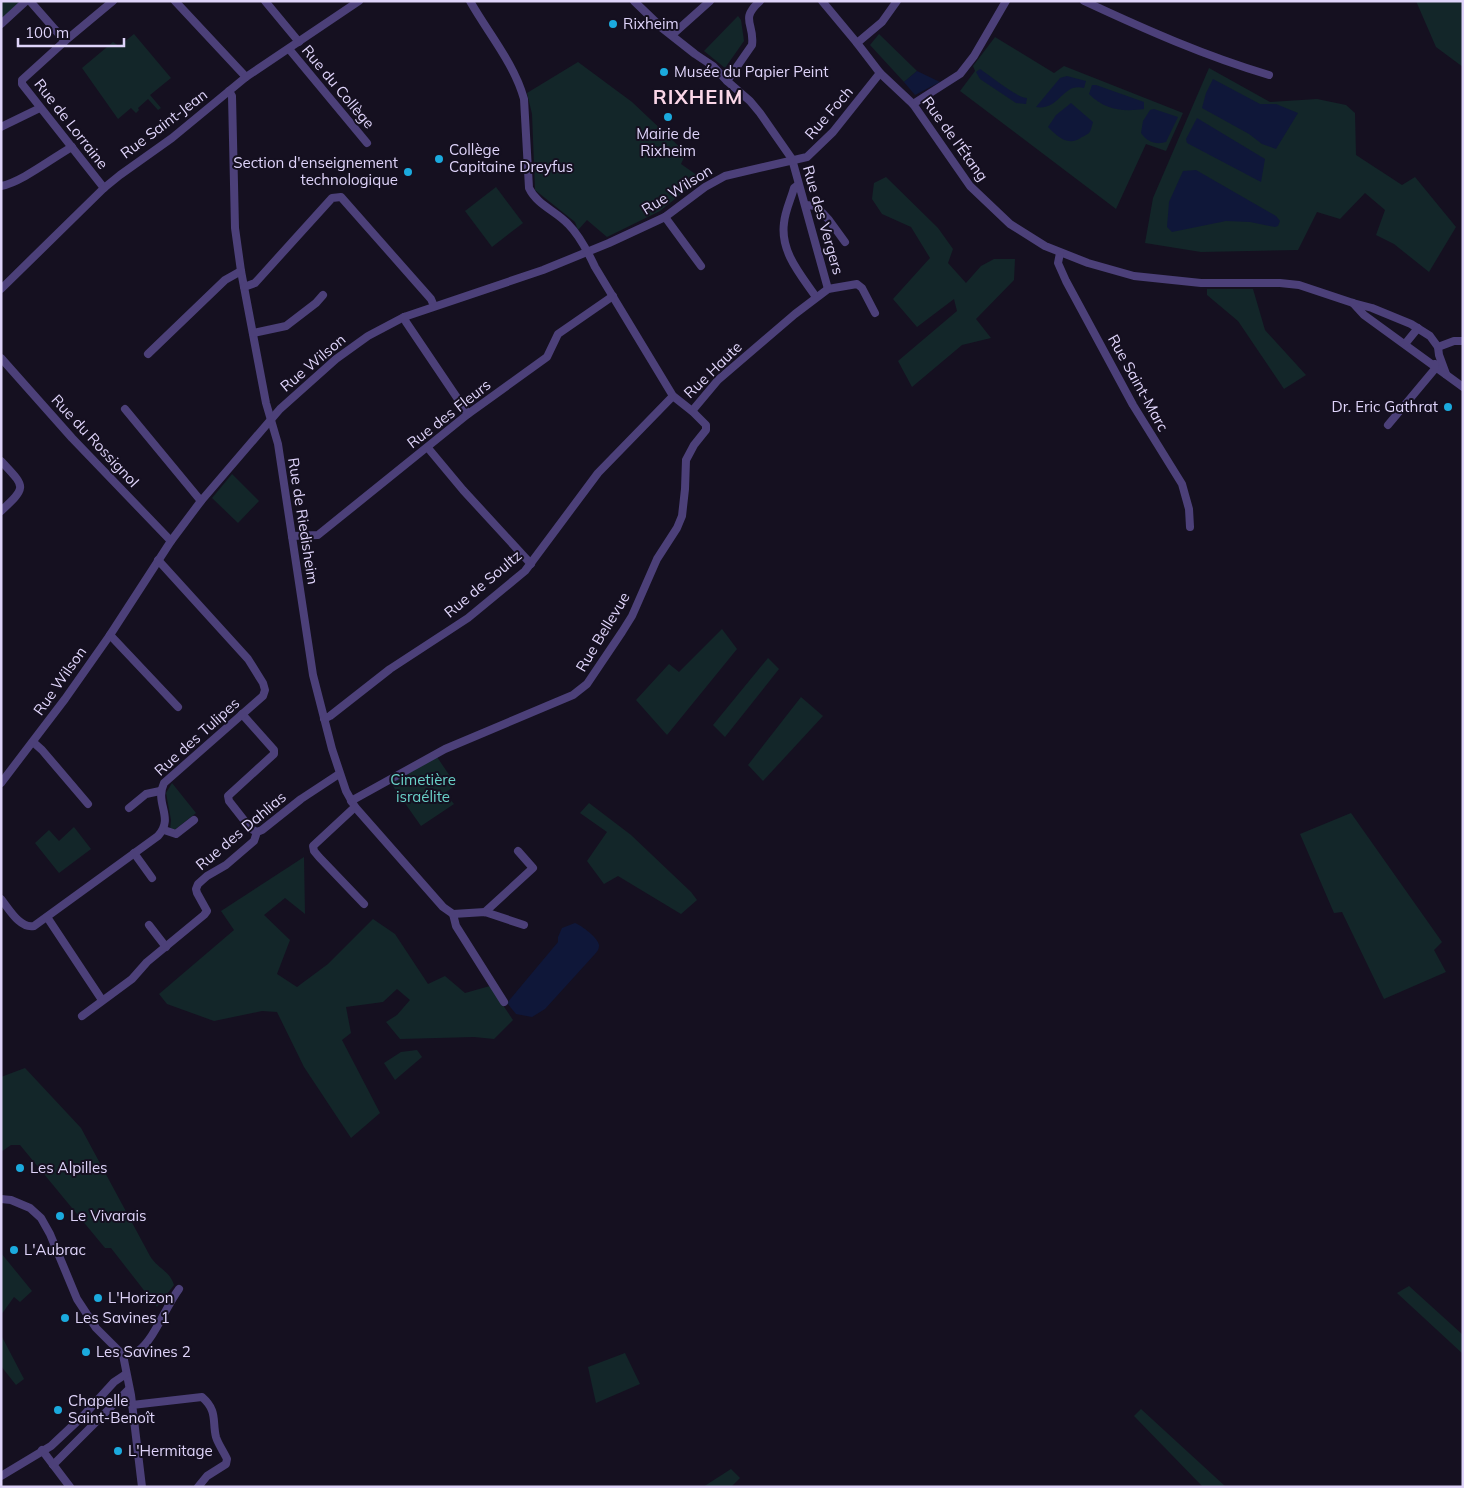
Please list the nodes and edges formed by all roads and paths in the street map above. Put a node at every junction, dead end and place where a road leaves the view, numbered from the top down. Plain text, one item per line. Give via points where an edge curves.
1 (26, 1) edge
2 (30, 1) edge
3 (113, 1) edge
4 (175, 1) edge
5 (265, 1) edge
6 (359, 1) edge
7 (470, 1) edge
8 (634, 1) edge
9 (710, 1) edge
10 (760, 1) edge
11 (822, 1) edge
12 (897, 1) edge
13 (1006, 1) edge
14 (1084, 1) edge
15 (1, 24) edge
16 (672, 35) junction
17 (65, 41) junction
18 (299, 42) junction
19 (857, 43) junction
20 (288, 49) junction
21 (880, 73) junction
22 (1269, 75) dead end
23 (246, 77) junction
24 (727, 81) junction
25 (230, 91) junction
26 (913, 104) junction
27 (40, 108) junction
28 (1, 127) edge
29 (367, 143) dead end
30 (72, 147) junction
31 (792, 160) junction
32 (798, 185) junction
33 (1, 186) edge
34 (104, 188) junction
35 (806, 205) junction
36 (665, 217) junction
37 (845, 242) dead end
38 (588, 252) junction
39 (1060, 253) junction
40 (701, 266) dead end
41 (240, 271) junction
42 (244, 286) junction
43 (1, 289) edge
44 (828, 289) junction
45 (323, 294) dead end
46 (612, 296) junction
47 (816, 297) junction
48 (1353, 304) junction
49 (434, 306) junction
50 (875, 313) dead end
51 (404, 317) junction
52 (1418, 328) junction
53 (253, 333) junction
54 (1463, 342) edge
55 (1405, 344) junction
56 (1438, 351) junction
57 (148, 354) dead end
58 (1, 358) edge
59 (1434, 367) junction
60 (1446, 374) junction
61 (1463, 387) edge
62 (673, 396) junction
63 (125, 409) dead end
64 (692, 411) junction
65 (468, 414) junction
66 (270, 419) junction
67 (1388, 425) dead end
68 (428, 448) junction
69 (1, 461) edge
70 (201, 501) junction
71 (1, 511) edge
72 (1190, 527) dead end
73 (292, 536) junction
74 (171, 541) junction
75 (158, 560) junction
76 (531, 564) junction
77 (110, 635) junction
78 (178, 707) dead end
79 (242, 714) junction
80 (324, 719) junction
81 (33, 742) junction
82 (339, 774) junction
83 (1, 783) edge
84 (160, 791) junction
85 (88, 804) dead end
86 (353, 804) junction
87 (129, 808) dead end
88 (194, 820) dead end
89 (164, 830) junction
90 (257, 832) junction
91 (518, 851) dead end
92 (134, 853) junction
93 (152, 878) dead end
94 (1, 898) edge
95 (364, 904) dead end
96 (485, 912) junction
97 (453, 914) junction
98 (46, 917) junction
99 (149, 925) dead end
100 (524, 925) dead end
101 (166, 947) junction
102 (102, 1000) junction
103 (504, 1002) dead end
104 (82, 1016) dead end
105 (1, 1199) edge
106 (179, 1289) dead end
107 (123, 1356) junction
108 (126, 1374) junction
109 (129, 1389) junction
110 (121, 1399) junction
111 (132, 1403) junction
112 (42, 1450) junction
113 (53, 1465) junction
114 (1, 1476) edge
115 (70, 1487) edge
116 (142, 1487) edge
117 (198, 1487) edge

1 - 15 street
2 - 17 street
3 - 17 street
4 - 23 street
5 - 18 street
6 - 18 street, Rue Saint-Jean
7 - 38 street, Rue Haute via 522,91 529,188 533,196 570,225
8 - 16 street
9 - 16 street
10 - 24 street via 748,16 752,45
11 - 19 street, Rue de l'Étang
12 - 19 street via 882,22
13 - 26 street via 960,74
14 - 22 street via 1237,66
16 - 24 street via 713,66
17 - 27 street, Rue de Lorraine via 22,80
18 - 20 street, Rue Saint-Jean
19 - 21 street, Rue de l'Étang
20 - 23 street, Rue Saint-Jean
20 - 29 street, Rue du Collège
21 - 26 street, Rue de l'Étang
21 - 31 street, Rue Foch via 833,132 808,157
23 - 25 street, Rue Saint-Jean
24 - 31 street via 760,113
25 - 34 street, Rue Saint-Jean
25 - 41 street, Rue de Riedisheim via 235,228
26 - 39 street, Rue de l'Étang via 962,176 987,204 1010,224
27 - 28 street
27 - 30 street, Rue de Lorraine
30 - 33 street via 39,168
30 - 34 street, Rue de Lorraine
31 - 32 street, Rue des Vergers
31 - 36 street, Rue Wilson via 725,176
32 - 35 street, Rue des Vergers
32 - 47 street via 794,188 785,216 784,236 790,260
34 - 43 street, Rue Saint-Jean
35 - 37 street via 816,206
35 - 44 street, Rue des Vergers
36 - 38 street, Rue Wilson
36 - 40 street
38 - 46 street, Rue Haute
38 - 49 street, Rue Wilson
39 - 48 street, Rue de l'Étang via 1134,276 1201,283 1280,282 1299,285
39 - 72 street, Rue Saint-Marc via 1058,263 1066,281 1133,404 1182,484
41 - 42 street, Rue de Riedisheim
41 - 57 street via 225,280
42 - 49 street via 255,282 332,198 341,197
42 - 53 street, Rue de Riedisheim
44 - 47 street, Rue Haute
44 - 50 street, Rue Haute via 857,284
45 - 53 street via 286,326
46 - 62 street, Rue Haute
46 - 65 street, Rue des Fleurs via 558,334 547,357
47 - 64 street, Rue Haute via 718,380
48 - 52 street, Rue de l'Étang via 1372,308
48 - 55 street, Rue de l'Étang
49 - 51 street, Rue Wilson
51 - 65 street
51 - 66 street, Rue Wilson via 349,348
52 - 55 street
52 - 56 street, Rue de l'Étang via 1430,336
53 - 66 street, Rue de Riedisheim
54 - 56 street via 1454,341
55 - 59 street, Rue de l'Étang
56 - 59 street
56 - 60 street, Rue de l'Étang
58 - 74 street, Rue du Rossignol
59 - 60 street, Rue de l'Étang
59 - 67 street
60 - 61 street, Rue de l'Étang
62 - 64 street, Rue Haute
62 - 76 street, Rue de Soultz via 598,473
63 - 70 street
64 - 86 street, Rue Bellevue via 706,425 706,430 686,460 682,516 657,559 632,616 587,684 573,695 445,749
65 - 68 street, Rue des Fleurs
66 - 70 street, Rue Wilson
66 - 73 street, Rue de Riedisheim via 278,444
68 - 73 street, Rue des Fleurs via 318,535
68 - 76 street
69 - 71 street via 18,479 20,487 18,495
70 - 74 street, Rue Wilson
73 - 80 street, Rue de Riedisheim via 313,674
74 - 75 street, Rue Wilson
75 - 77 street, Rue Wilson
75 - 79 street, Rue des Tulipes via 248,659 264,683 263,696
76 - 80 street, Rue de Soultz via 468,618 390,669
77 - 78 street
77 - 81 street, Rue Wilson
79 - 84 street, Rue des Tulipes via 164,783
79 - 90 street via 274,754 224,797
80 - 82 street, Rue de Riedisheim
81 - 83 street, Rue Wilson
81 - 85 street
82 - 86 street, Rue de Riedisheim
82 - 90 street, Rue des Dahlias
84 - 87 street via 146,794
84 - 89 street, Rue des Tulipes via 166,822
86 - 95 street via 313,846 319,857
86 - 97 street, Rue de Riedisheim via 443,908
88 - 89 street via 176,834
89 - 92 street
90 - 101 street, Rue des Dahlias via 254,841 198,884 197,893 208,911
91 - 96 street via 533,868
92 - 93 street
92 - 98 street
94 - 98 street via 28,927
96 - 97 street
96 - 100 street
97 - 103 street, Rue de Riedisheim via 456,926
98 - 102 street
99 - 101 street
101 - 102 street, Rue des Dahlias via 132,979
102 - 104 street, Rue des Dahlias
105 - 107 street via 30,1208 41,1218 77,1299 96,1328
106 - 107 street via 144,1345
107 - 108 street
108 - 109 street
108 - 112 street via 114,1382 61,1437
109 - 110 street
109 - 111 street
110 - 111 street
110 - 113 street
111 - 116 street
111 - 117 street via 202,1397 208,1402 215,1418 216,1438 227,1459 226,1464 207,1476
112 - 113 street
112 - 114 street
113 - 115 street

